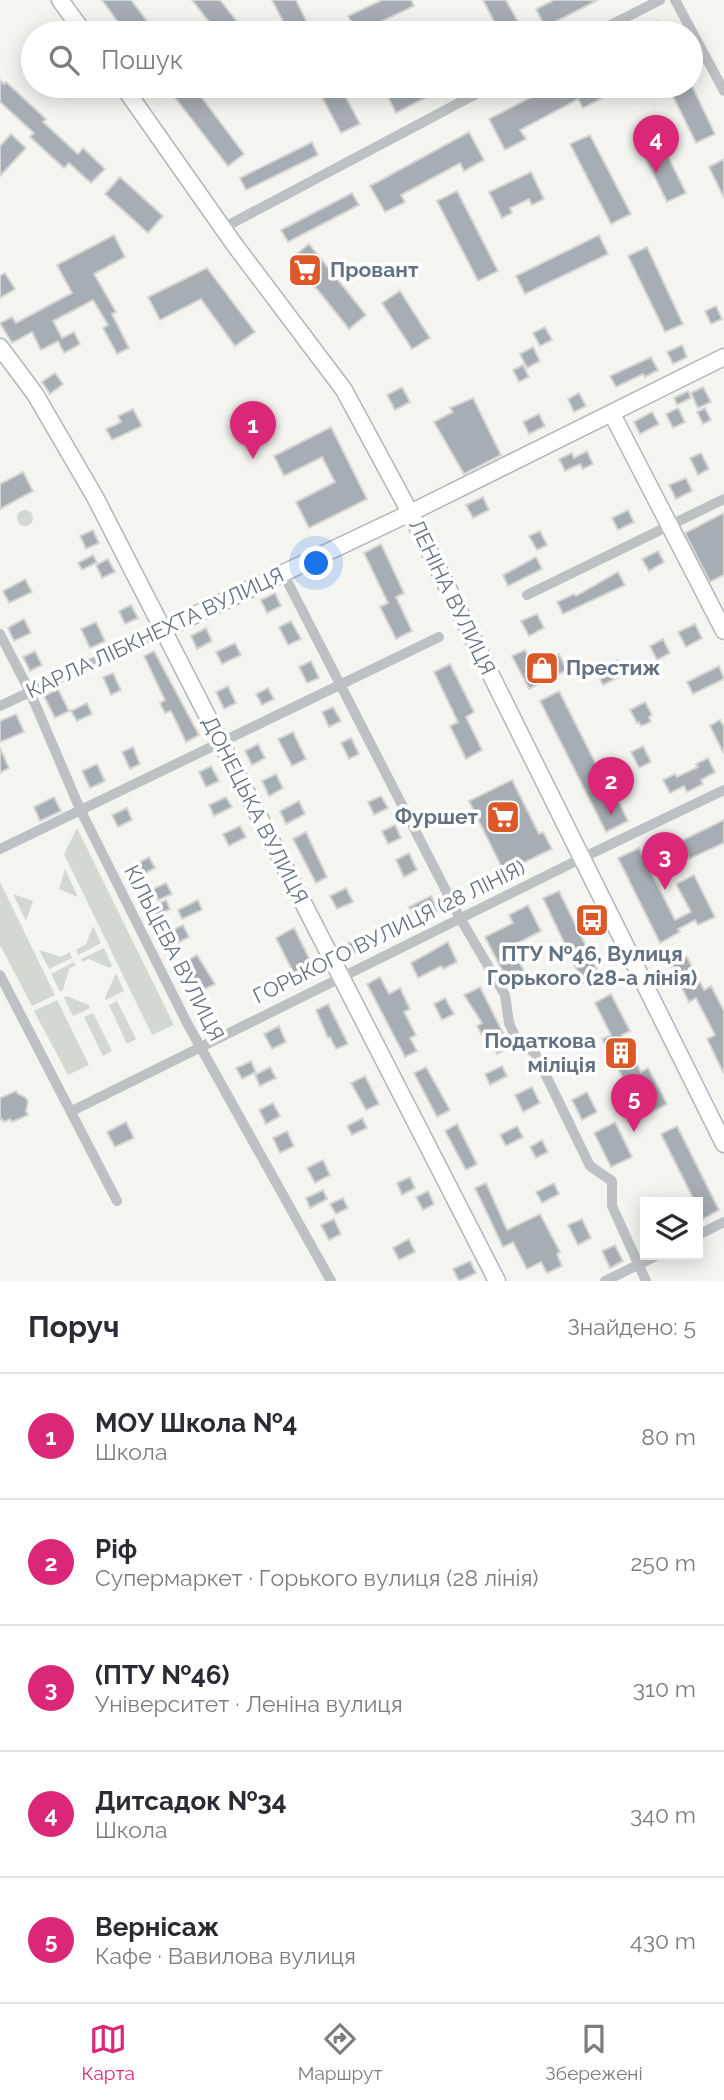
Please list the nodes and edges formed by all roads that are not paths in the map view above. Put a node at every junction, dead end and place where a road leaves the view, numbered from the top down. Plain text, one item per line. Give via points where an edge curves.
1 (60, 0) edge
2 (660, 0) edge
3 (675, 0) edge
4 (75, 21) edge
5 (619, 21) edge
6 (686, 21) edge
7 (703, 52) edge
8 (724, 91) edge
9 (131, 98) edge
10 (468, 98) edge
11 (223, 228) junction
12 (0, 347) edge
13 (724, 357) edge
14 (612, 414) junction
15 (724, 499) edge
16 (410, 513) junction
17 (670, 527) junction
18 (284, 573) junction
19 (527, 595) dead end
20 (163, 630) junction
21 (724, 631) edge
22 (0, 634) edge
23 (439, 637) dead end
24 (340, 685) junction
25 (30, 692) junction
26 (0, 706) edge
27 (220, 742) junction
28 (724, 790) edge
29 (80, 809) junction
30 (0, 849) edge
31 (582, 858) junction
32 (460, 918) junction
33 (0, 975) edge
34 (341, 977) junction
35 (200, 1048) junction
36 (72, 1111) junction
37 (724, 1144) edge
38 (117, 1201) dead end
39 (724, 1222) edge
40 (703, 1232) edge
41 (648, 1260) edge
42 (638, 1265) junction
43 (331, 1281) edge
44 (497, 1281) edge
45 (605, 1281) edge
46 (646, 1281) edge

1 - 4 street
2 - 5 street
3 - 6 street
7 - 8 street
9 - 11 street, ЛЕНІНА ВУЛИЦЯ
10 - 11 street
11 - 16 street, ЛЕНІНА ВУЛИЦЯ via 344,390
12 - 20 street, ДОНЕЦЬКА ВУЛИЦЯ via 34,394 95,497
13 - 14 street, КАРЛА ЛІБКНЕХТА ВУЛИЦЯ
14 - 16 street, КАРЛА ЛІБКНЕХТА ВУЛИЦЯ
14 - 17 street
15 - 17 street
16 - 18 street, КАРЛА ЛІБКНЕХТА ВУЛИЦЯ
16 - 31 street, ЛЕНІНА ВУЛИЦЯ
17 - 19 street
17 - 21 street
18 - 20 street, КАРЛА ЛІБКНЕХТА ВУЛИЦЯ
18 - 24 street
20 - 25 street, КАРЛА ЛІБКНЕХТА ВУЛИЦЯ
20 - 27 street, ДОНЕЦЬКА ВУЛИЦЯ
22 - 25 street, КІЛЬЦЕВА ВУЛИЦЯ
23 - 24 street
24 - 27 street
24 - 32 street
25 - 26 street, КАРЛА ЛІБКНЕХТА ВУЛИЦЯ
25 - 29 street, КІЛЬЦЕВА ВУЛИЦЯ
27 - 29 street
27 - 34 street, ДОНЕЦЬКА ВУЛИЦЯ
28 - 31 street, ГОРЬКОГО ВУЛИЦЯ (28 ЛIНIЯ)
29 - 30 street
29 - 35 street, КІЛЬЦЕВА ВУЛИЦЯ
31 - 32 street, ГОРЬКОГО ВУЛИЦЯ (28 ЛIНIЯ)
31 - 37 street, ЛЕНІНА ВУЛИЦЯ
32 - 34 street, ГОРЬКОГО ВУЛИЦЯ (28 ЛIНIЯ)
32 - 42 street via 505,995 517,1041 535,1053 590,1166 612,1181 612,1206
33 - 36 street
34 - 35 street, ГОРЬКОГО ВУЛИЦЯ (28 ЛIНIЯ)
34 - 44 street, ДОНЕЦЬКА ВУЛИЦЯ
35 - 36 street, ГОРЬКОГО ВУЛИЦЯ (28 ЛIНIЯ)
35 - 43 street, КІЛЬЦЕВА ВУЛИЦЯ
36 - 38 street
39 - 40 street
41 - 42 street
42 - 45 street
42 - 46 street

